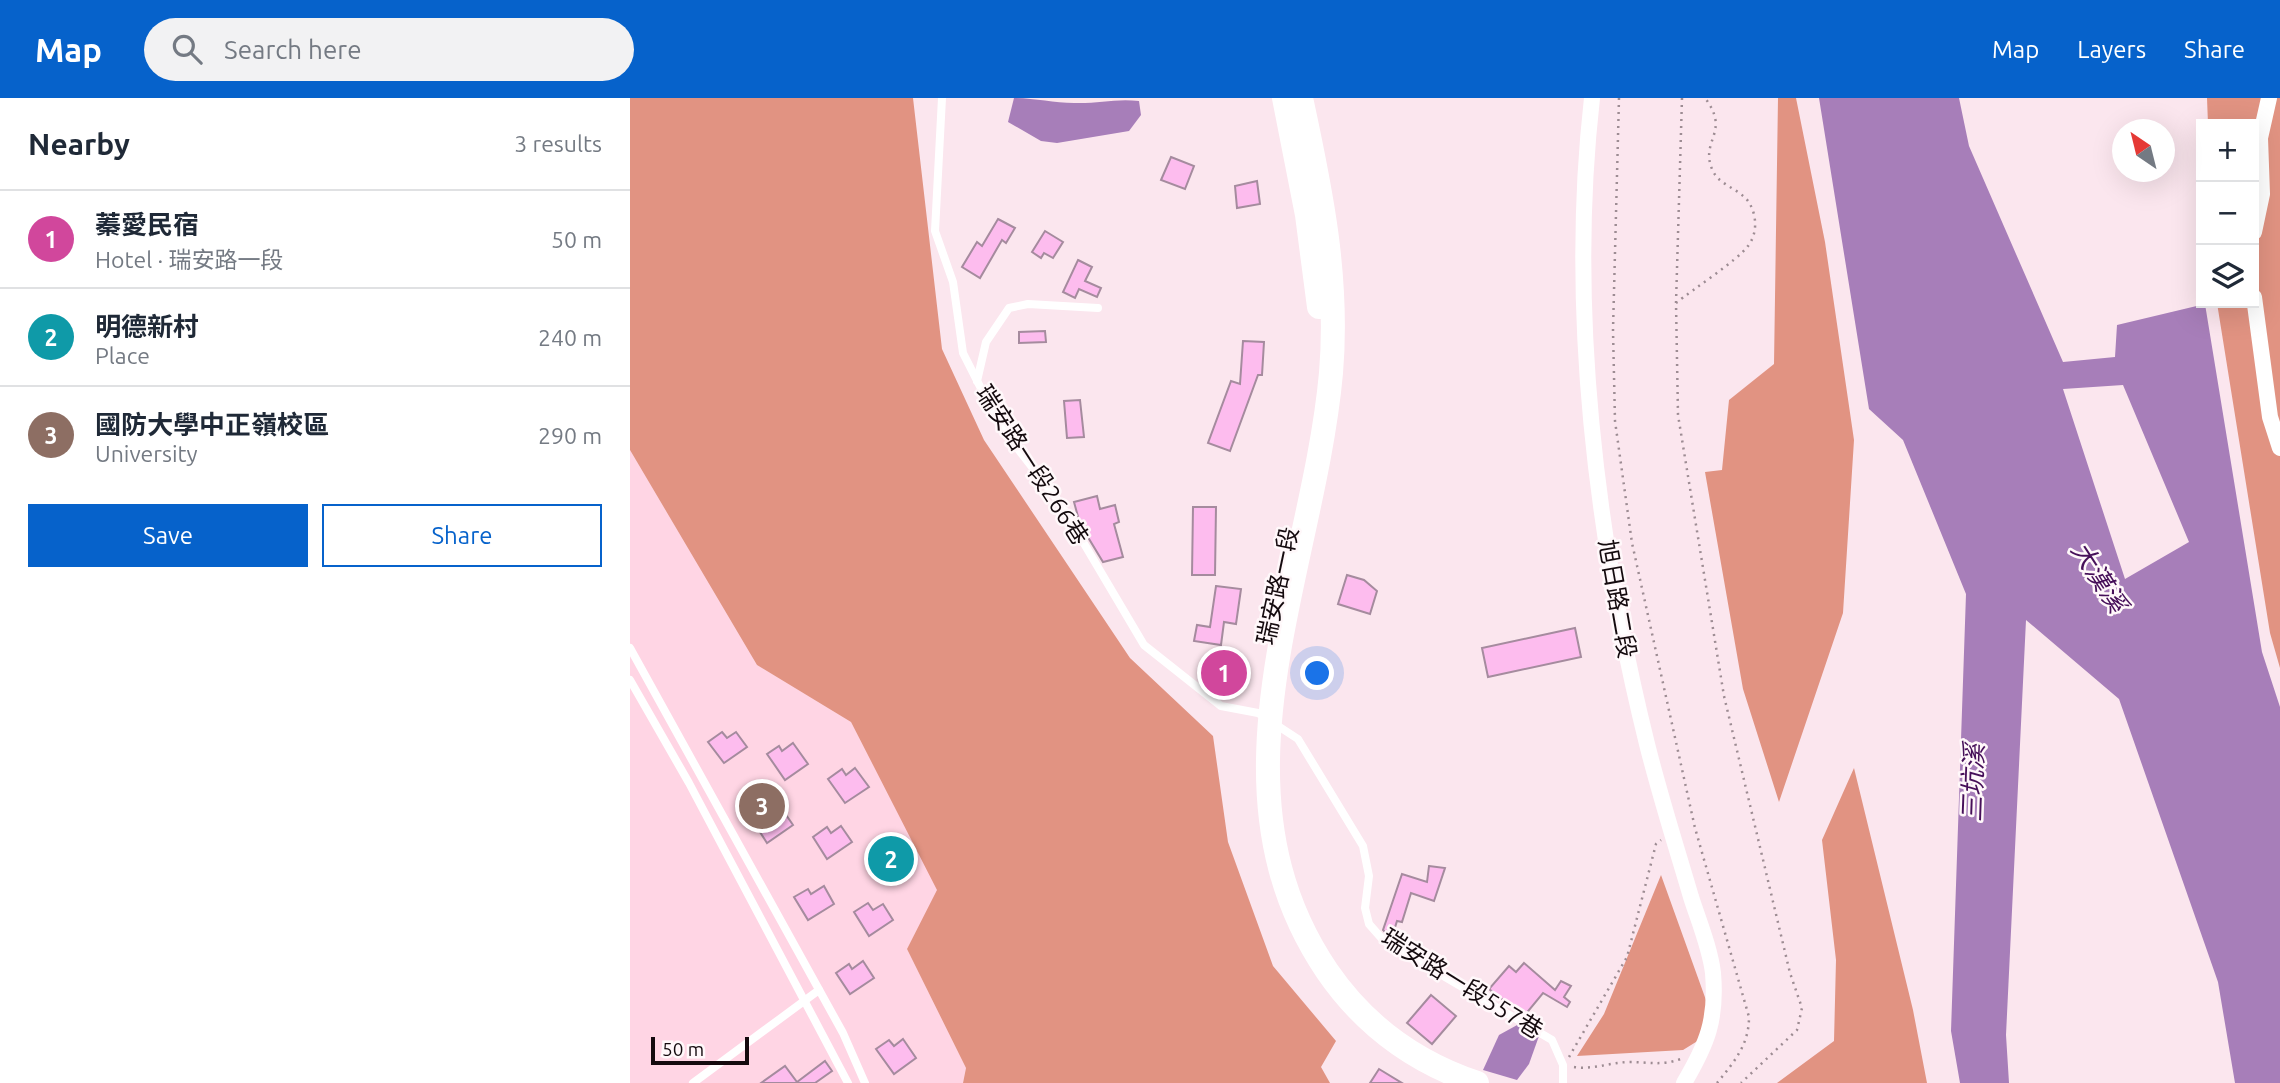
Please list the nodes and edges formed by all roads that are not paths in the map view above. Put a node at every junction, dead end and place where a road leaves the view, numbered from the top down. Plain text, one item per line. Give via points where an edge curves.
1 (942, 98) edge
2 (1284, 98) edge
3 (1301, 98) edge
4 (1592, 98) edge
5 (2269, 98) edge
6 (2259, 208) edge
7 (1098, 307) dead end
8 (2255, 308) edge
9 (977, 381) junction
10 (2280, 448) edge
11 (630, 648) edge
12 (630, 680) edge
13 (1264, 718) junction
14 (819, 990) junction
15 (806, 1000) junction
16 (1376, 1040) junction
17 (693, 1083) edge
18 (848, 1083) edge
19 (865, 1083) edge
20 (1434, 1083) edge
21 (1477, 1083) edge
22 (1563, 1083) edge
23 (1684, 1083) edge

1 - 9 lane, 瑞安路一段266巷 via 935,231 953,282 963,353
2 - 13 main road, 瑞安路一段 via 1319,307 1317,367 1304,462 1262,662
3 - 13 main road, 瑞安路一段 via 1332,256 1334,321 1319,468
4 - 23 street, 旭日路二段 via 1582,254 1595,442 1613,587 1647,746 1712,970 1712,1024 1704,1051
5 - 6 street via 2260,138
7 - 9 lane via 1028,303 1009,308 986,342
8 - 10 street via 2270,416
9 - 13 lane, 瑞安路一段266巷 via 1000,426 1060,503 1144,645 1221,706
11 - 14 lane
12 - 15 lane
13 - 16 main road, 瑞安路一段 via 1276,859 1322,963
13 - 22 lane, 瑞安路一段557巷 via 1298,739 1363,846 1369,924 1384,941 1552,1040 1563,1065
14 - 15 lane
14 - 19 lane
15 - 17 lane
15 - 18 lane
16 - 20 main road
16 - 21 main road

